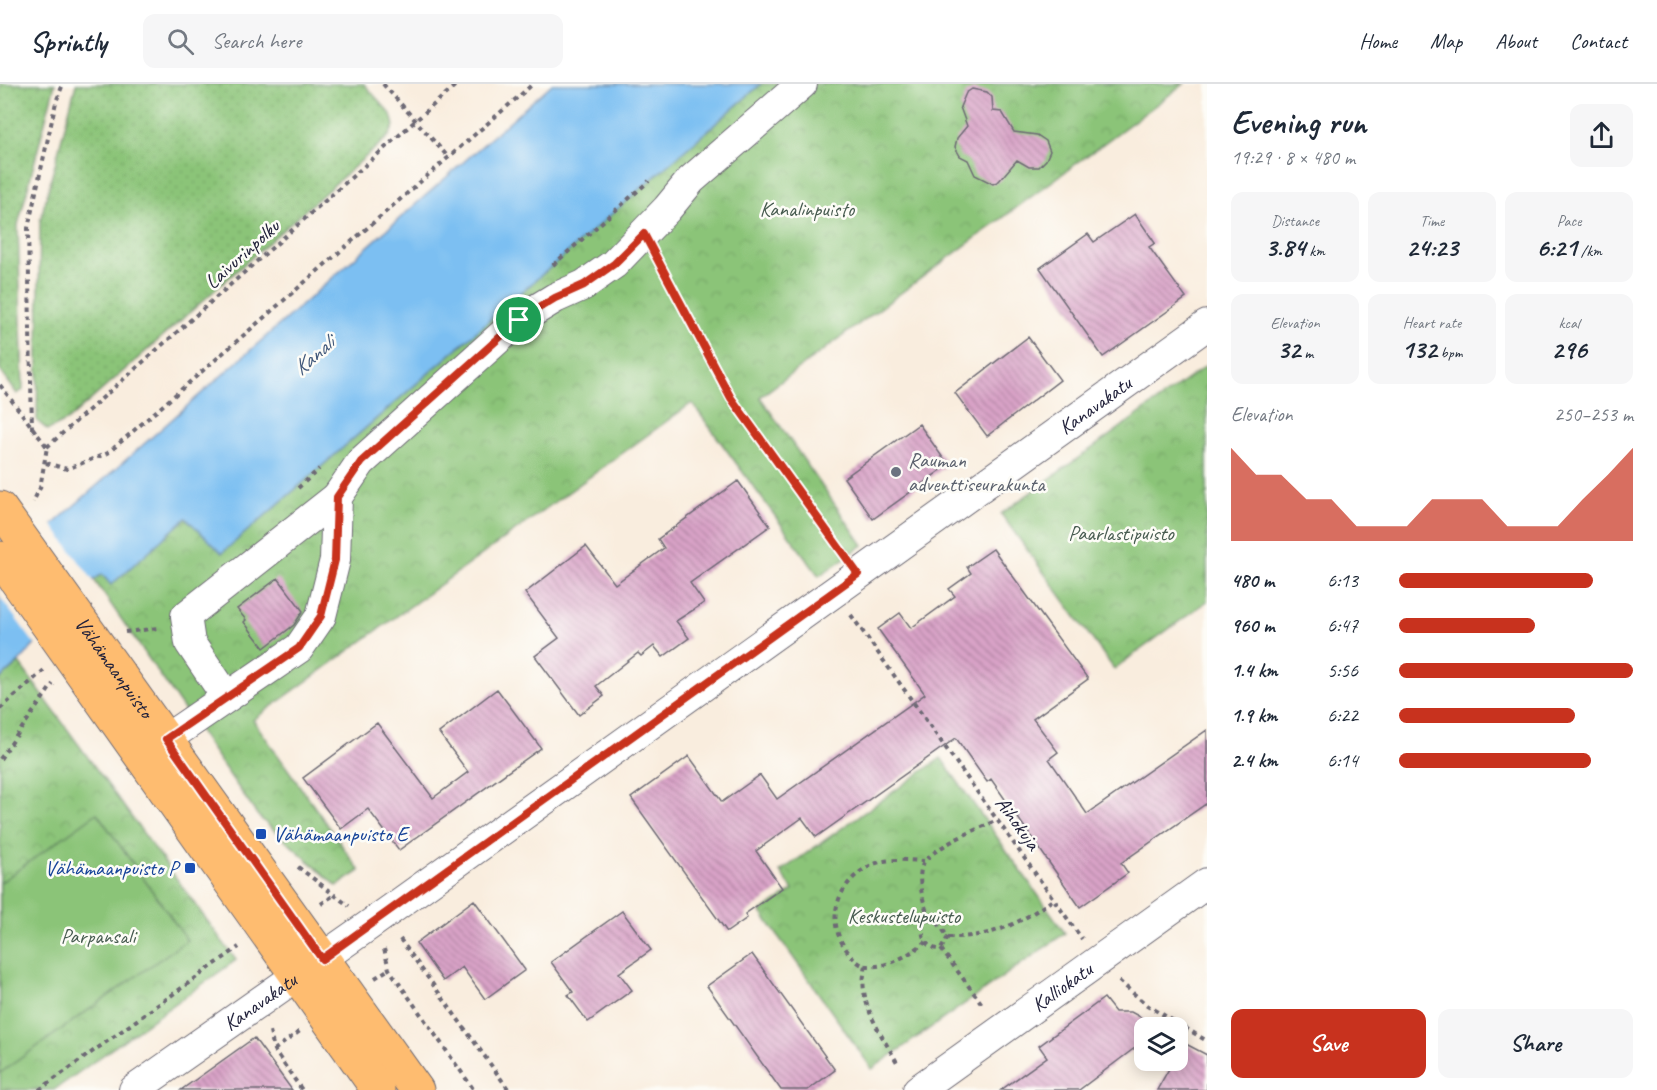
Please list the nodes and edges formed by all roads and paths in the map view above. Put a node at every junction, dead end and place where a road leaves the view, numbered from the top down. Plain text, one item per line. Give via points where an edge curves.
1 (63, 84) edge
2 (383, 84) edge
3 (457, 84) edge
4 (533, 84) edge
5 (802, 84) edge
6 (415, 120) junction
7 (448, 158) junction
8 (644, 234) junction
9 (1207, 325) edge
10 (0, 385) edge
11 (32, 429) junction
12 (47, 447) junction
13 (46, 463) junction
14 (337, 497) junction
15 (8, 531) edge
16 (858, 574) junction
17 (834, 592) junction
18 (186, 616) junction
19 (119, 633) dead end
20 (62, 640) junction
21 (57, 679) dead end
22 (226, 696) junction
23 (0, 708) edge
24 (166, 739) junction
25 (0, 759) edge
26 (997, 820) junction
27 (924, 861) junction
28 (1207, 883) edge
29 (1054, 899) junction
30 (929, 919) junction
31 (398, 936) dead end
32 (948, 937) junction
33 (926, 942) junction
34 (244, 943) dead end
35 (941, 949) junction
36 (1100, 960) junction
37 (866, 966) junction
38 (309, 967) junction
39 (389, 969) dead end
40 (982, 1004) dead end
41 (1207, 1041) edge
42 (898, 1064) dead end
43 (39, 1090) edge
44 (135, 1090) edge
45 (378, 1090) edge
46 (417, 1090) edge
47 (474, 1090) edge
48 (509, 1090) edge
49 (918, 1090) edge

1 - 11 path via 28,228
2 - 6 path
3 - 6 path, Laivurinpolku
4 - 7 path
5 - 8 street via 691,180
6 - 7 path
6 - 12 path, Laivurinpolku
7 - 13 path via 108,453 67,469
8 - 14 street via 614,264 584,285 519,320 361,462
8 - 16 path via 731,398
9 - 16 street, Kanavakatu
10 - 11 path
11 - 12 path
12 - 13 path
13 - 15 path via 32,505
14 - 18 street
14 - 22 street via 335,560 321,616 299,648
15 - 20 main road, Vähämaanpuisto
16 - 17 street, Kanavakatu
17 - 26 path, Aihokuja
17 - 38 street, Kanavakatu
18 - 19 path via 157,629
18 - 22 street via 189,643
20 - 23 path
20 - 24 main road, Vähämaanpuisto
20 - 38 main road, Vähämaanpuisto
21 - 25 path
22 - 24 street
24 - 38 main road, Vähämaanpuisto
26 - 27 path
26 - 29 path, Aihokuja
27 - 30 path via 921,893
27 - 37 path via 900,859 874,864 842,891 834,908 836,929 845,949
28 - 36 street, Kalliokatu
29 - 32 path via 1022,921 995,933
29 - 36 path, Aihokuja
30 - 32 path via 938,923
30 - 33 path via 922,930
31 - 48 path
32 - 35 path
33 - 35 path
33 - 37 path via 896,961
34 - 43 path
35 - 40 path
36 - 41 path, Aihokuja via 1147,1005
36 - 49 street, Kalliokatu
37 - 42 path via 862,985 867,1003
38 - 44 street, Kanavakatu
38 - 45 main road, Vähämaanpuisto
38 - 46 main road, Vähämaanpuisto
39 - 47 path

